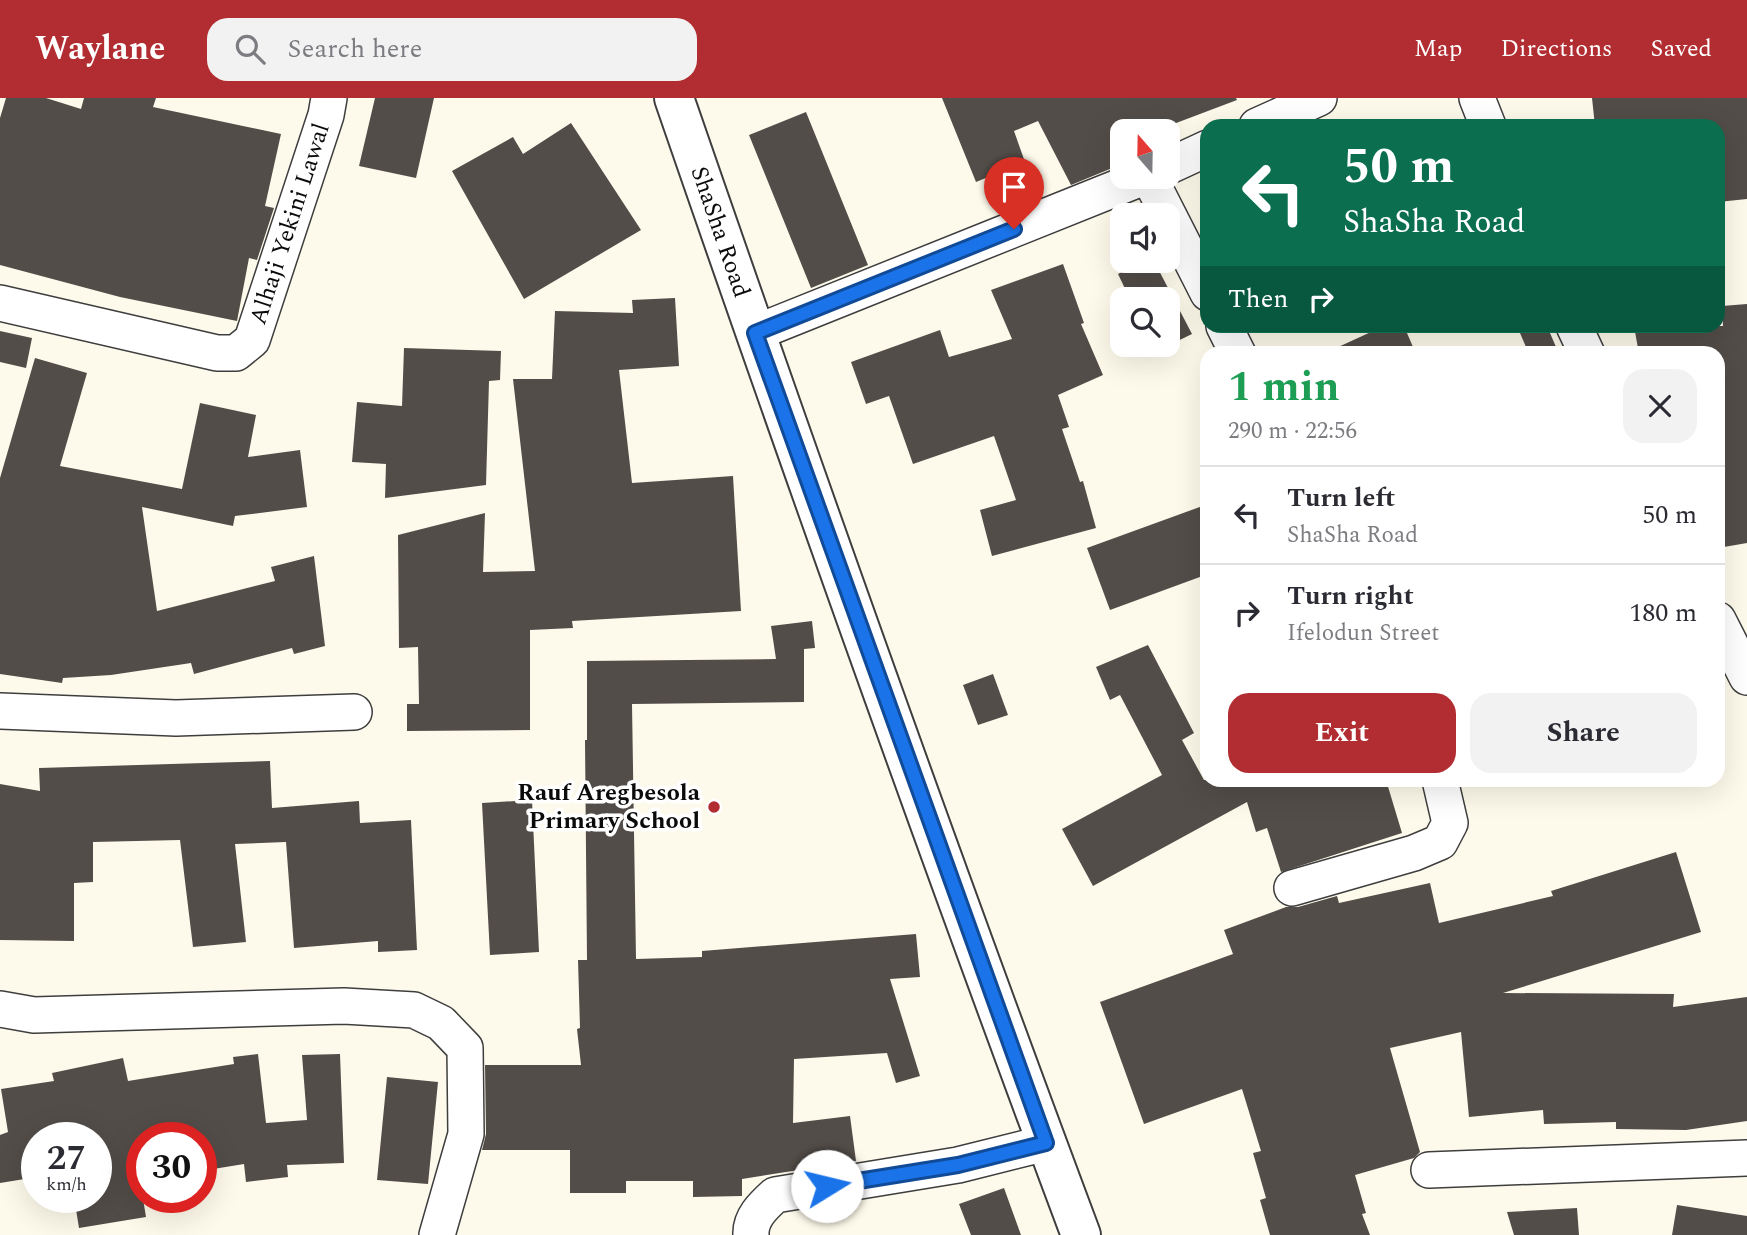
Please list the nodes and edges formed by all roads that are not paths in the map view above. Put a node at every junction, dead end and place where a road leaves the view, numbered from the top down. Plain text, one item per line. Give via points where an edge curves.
1 (329, 98) edge
2 (674, 98) edge
3 (1319, 98) edge
4 (1477, 98) edge
5 (1272, 119) edge
6 (1485, 119) edge
7 (1200, 152) edge
8 (1180, 161) edge
9 (1117, 189) edge
10 (1153, 189) edge
11 (1200, 278) edge
12 (0, 303) edge
13 (755, 333) junction
14 (1725, 634) edge
15 (1747, 677) edge
16 (0, 711) edge
17 (354, 712) dead end
18 (1442, 787) edge
19 (1292, 888) dead end
20 (0, 1009) edge
21 (1046, 1143) junction
22 (1747, 1158) edge
23 (1429, 1170) dead end
24 (437, 1235) edge
25 (751, 1235) edge
26 (1081, 1235) edge

1 - 12 street, Alhaji Yekini Lawal via 252,340 236,353 216,353
2 - 13 street, ShaSha Road
3 - 5 street
4 - 6 street
7 - 8 street
9 - 13 street
10 - 11 street
13 - 21 street, ShaSha Road
14 - 15 street
16 - 17 street via 176,718
18 - 19 street via 1450,823 1440,842
20 - 24 street via 34,1015 344,1006 414,1010 441,1023 465,1048 466,1134
21 - 25 street via 958,1165 775,1195 760,1209
21 - 26 street, ShaSha Road
22 - 23 street

